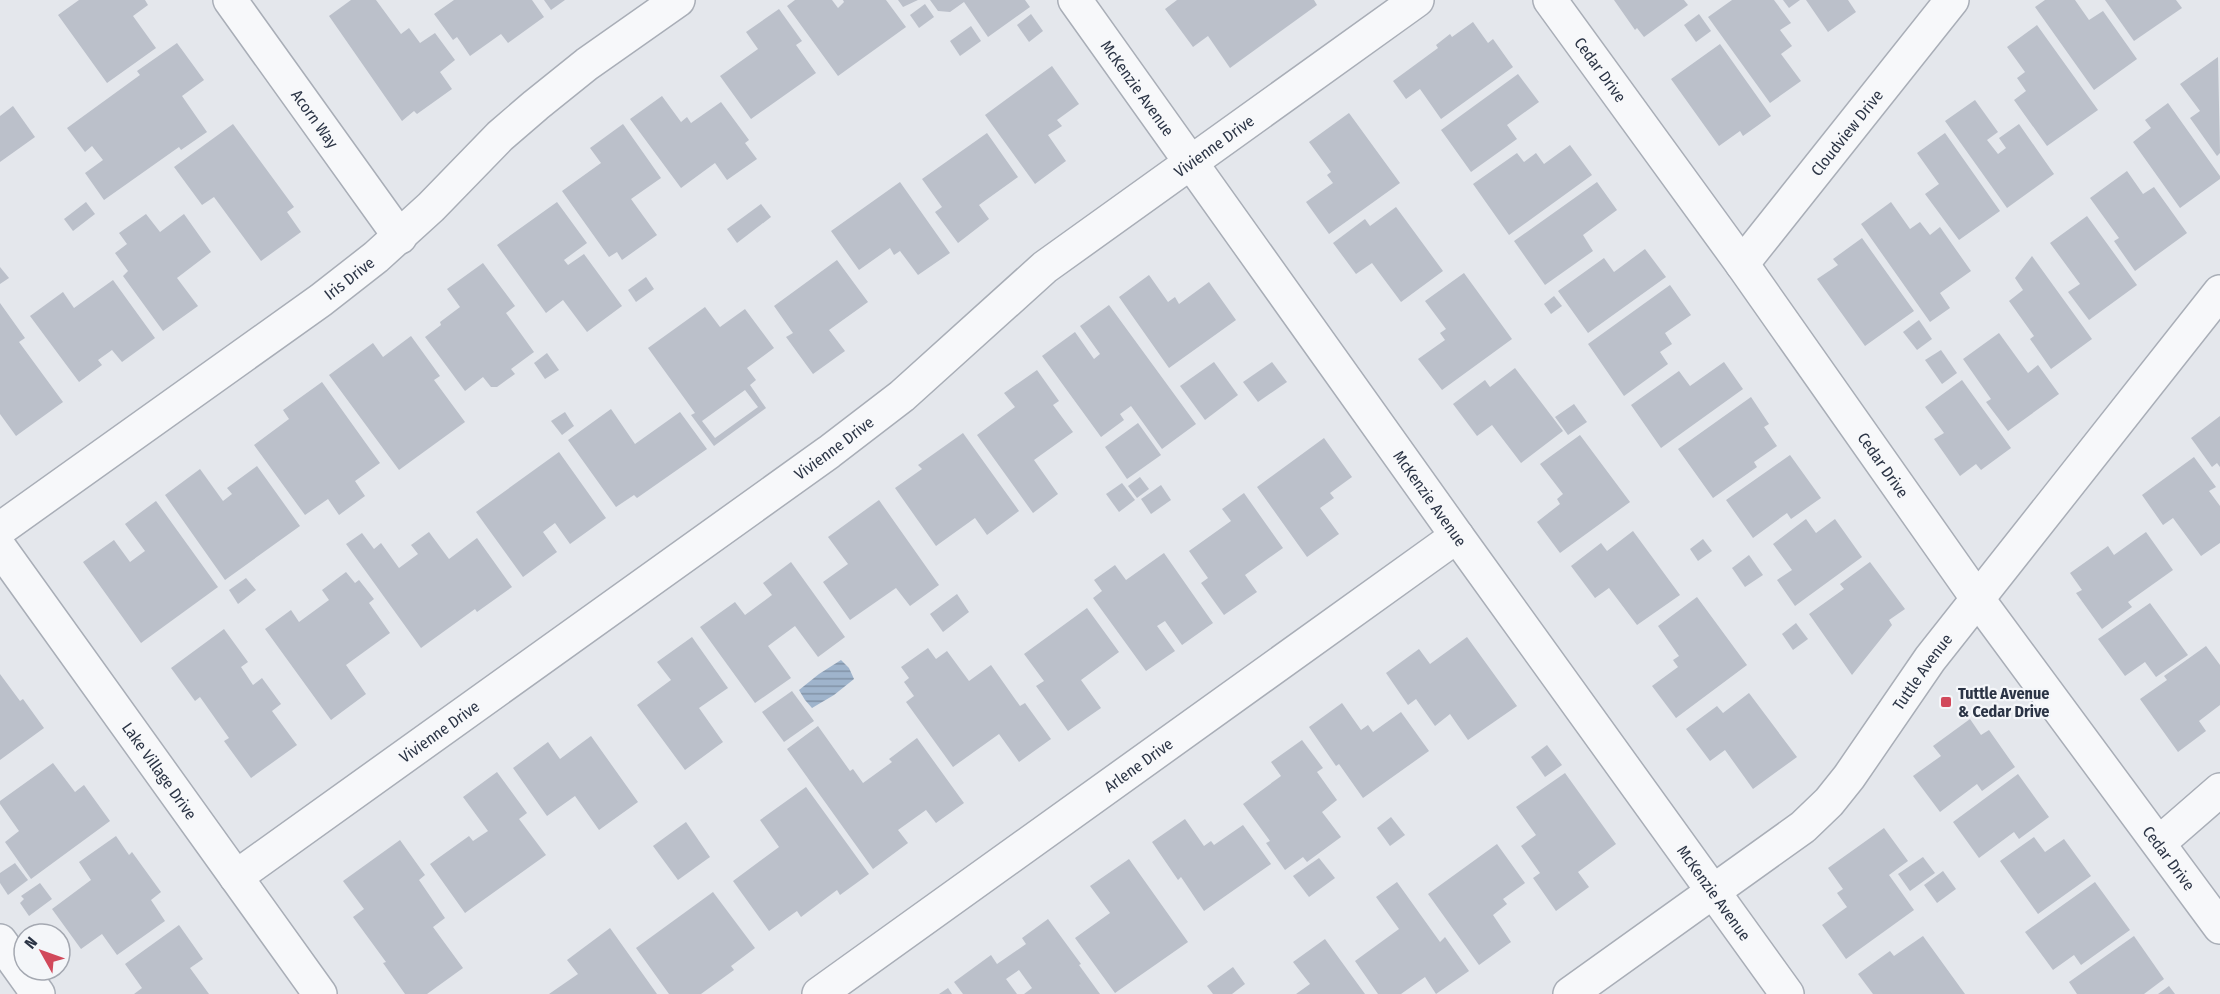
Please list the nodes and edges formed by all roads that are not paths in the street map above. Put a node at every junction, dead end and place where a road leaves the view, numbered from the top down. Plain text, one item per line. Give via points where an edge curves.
1 (230, 0) edge
2 (678, 0) edge
3 (1075, 0) edge
4 (1417, 0) edge
5 (1550, 0) edge
6 (1952, 0) edge
7 (1192, 161) junction
8 (400, 237) junction
9 (1742, 264) junction
10 (2220, 292) edge
11 (0, 530) edge
12 (1457, 536) junction
13 (0, 548) edge
14 (1977, 598) junction
15 (2220, 790) edge
16 (2159, 843) junction
17 (236, 877) junction
18 (1713, 891) junction
19 (2220, 927) edge
20 (0, 941) edge
21 (38, 994) edge
22 (320, 994) edge
23 (819, 994) edge
24 (1570, 994) edge
25 (1787, 994) edge

1 - 8 street, Acorn Way
2 - 8 street, Iris Drive via 536,105
3 - 7 street, McKenzie Avenue
4 - 7 street, Vivienne Drive
5 - 9 street, Cedar Drive
6 - 9 street, Cloudview Drive
7 - 12 street, McKenzie Avenue
7 - 17 street, Vivienne Drive via 1045,267 903,396 829,452
8 - 11 street, Iris Drive via 321,300
9 - 14 street, Cedar Drive
10 - 14 street, Tuttle Avenue
12 - 18 street, McKenzie Avenue
12 - 23 street, Arlene Drive
13 - 17 street, Lake Village Drive
14 - 16 street, Cedar Drive
14 - 18 street, Tuttle Avenue via 1829,802 1803,827
15 - 16 street
16 - 19 street, Cedar Drive
17 - 22 street, Lake Village Drive
18 - 24 street, Tuttle Avenue
18 - 25 street, McKenzie Avenue
20 - 21 street

